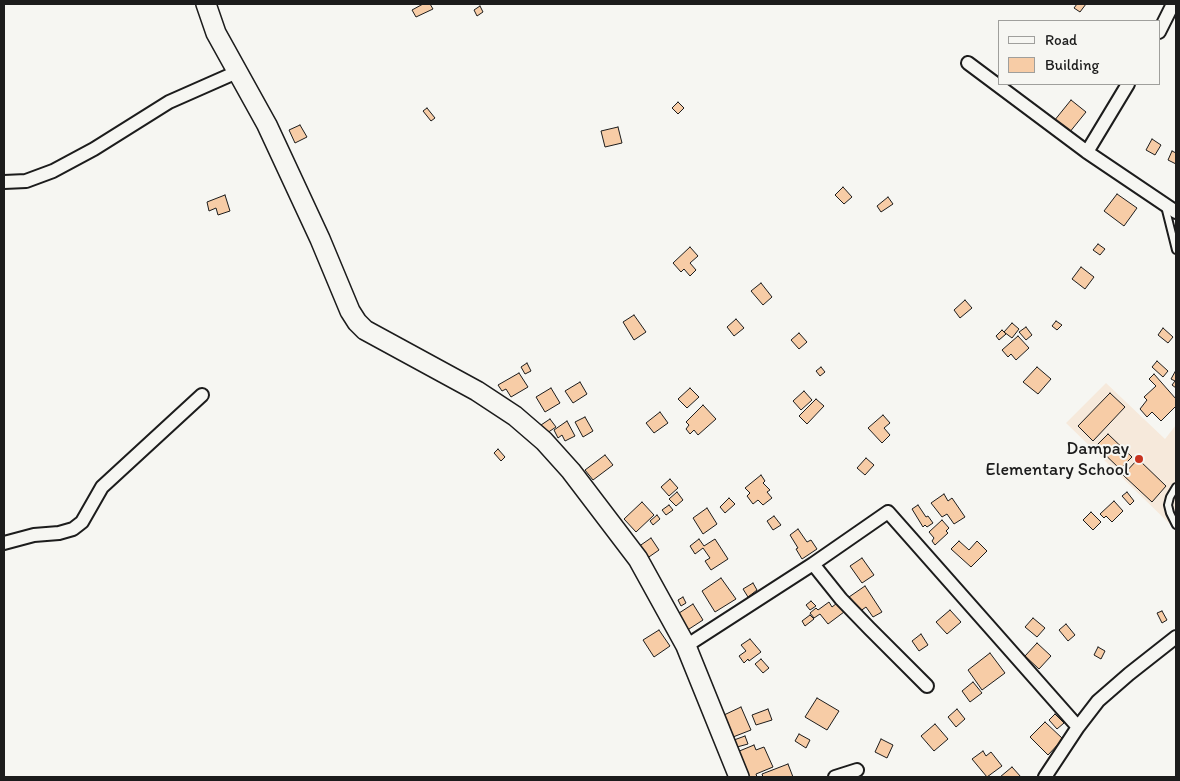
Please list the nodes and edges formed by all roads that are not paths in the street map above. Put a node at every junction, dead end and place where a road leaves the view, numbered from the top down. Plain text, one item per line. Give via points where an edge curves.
1 (206, 4) edge
2 (1173, 4) edge
3 (1160, 30) edge
4 (968, 63) dead end
5 (237, 72) junction
6 (1127, 85) edge
7 (1087, 152) junction
8 (4, 182) edge
9 (1165, 204) junction
10 (1176, 212) edge
11 (1176, 250) edge
12 (202, 395) dead end
13 (1176, 486) edge
14 (1176, 525) edge
15 (4, 543) edge
16 (814, 564) junction
17 (1176, 637) edge
18 (686, 646) junction
19 (927, 686) dead end
20 (1078, 727) junction
21 (857, 770) dead end
22 (739, 777) edge
23 (835, 777) edge
24 (1045, 777) edge

1 - 5 street via 216,33
2 - 3 street
4 - 7 street
5 - 8 street via 169,102 53,172 26,182
5 - 18 street via 267,125 357,322 370,333 477,391 515,416 544,441 638,559
6 - 7 street
7 - 9 street
9 - 10 street
9 - 11 lane
12 - 15 street via 102,487 82,522 73,529
13 - 14 lane via 1168,505
16 - 18 street
16 - 19 street via 862,620
16 - 20 street via 888,512
17 - 20 street via 1098,702
18 - 22 street
20 - 24 street
21 - 23 street

